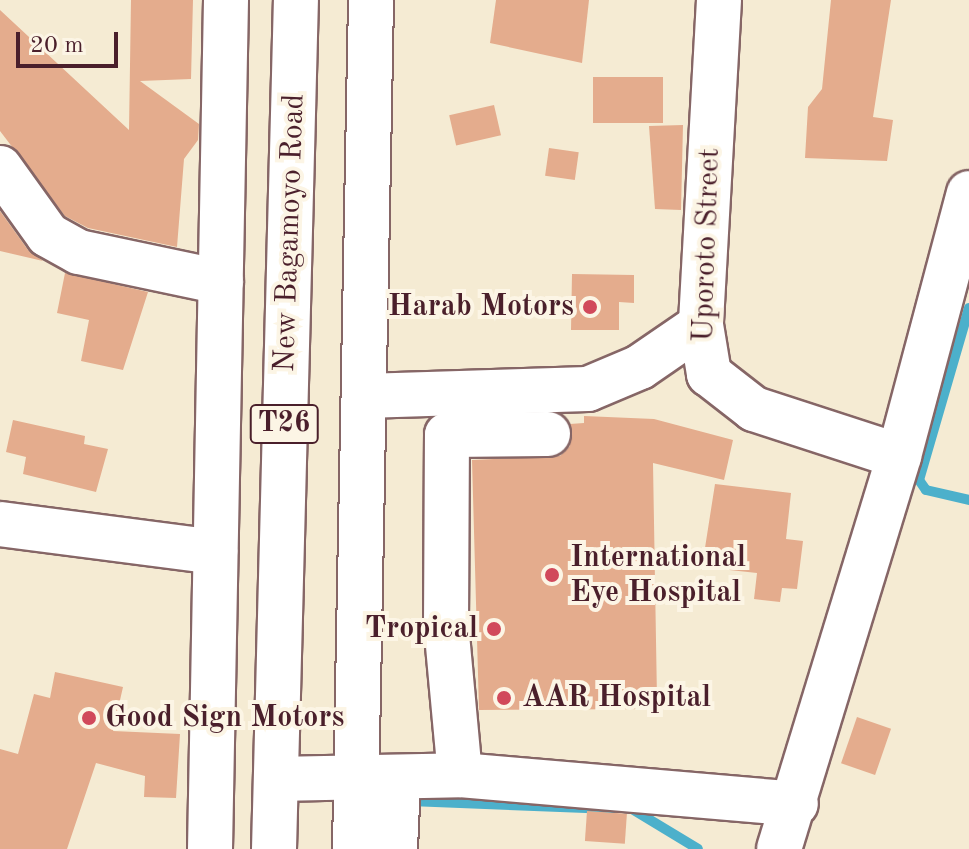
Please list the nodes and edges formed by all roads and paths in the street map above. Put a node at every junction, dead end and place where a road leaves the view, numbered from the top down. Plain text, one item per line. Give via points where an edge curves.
1 (226, 0) edge
2 (296, 0) edge
3 (371, 0) edge
4 (719, 0) edge
5 (0, 168) edge
6 (969, 193) edge
7 (221, 282) junction
8 (701, 325) junction
9 (364, 396) junction
10 (548, 434) dead end
11 (899, 456) junction
12 (0, 524) edge
13 (215, 552) junction
14 (460, 775) junction
15 (276, 779) junction
16 (377, 780) junction
17 (796, 804) junction
18 (210, 849) edge
19 (274, 849) edge
20 (355, 849) edge
21 (395, 849) edge
22 (779, 849) edge

1 - 7 main road
2 - 15 main road, New Bagamoyo Road / T26
3 - 9 main road, T26
4 - 8 main road, Uporoto Street
5 - 7 main road via 48,235 79,252
6 - 11 main road
7 - 13 main road
8 - 9 main road via 640,367 588,389
8 - 11 main road, Uporoto Street via 709,374 732,399
9 - 16 main road, T26
10 - 14 main road via 447,435 446,623
11 - 17 main road
12 - 13 main road
13 - 18 main road
14 - 16 main road
14 - 17 main road
15 - 16 main road
15 - 19 main road, New Bagamoyo Road / T26
16 - 20 main road, T26
16 - 21 main road
17 - 22 main road

